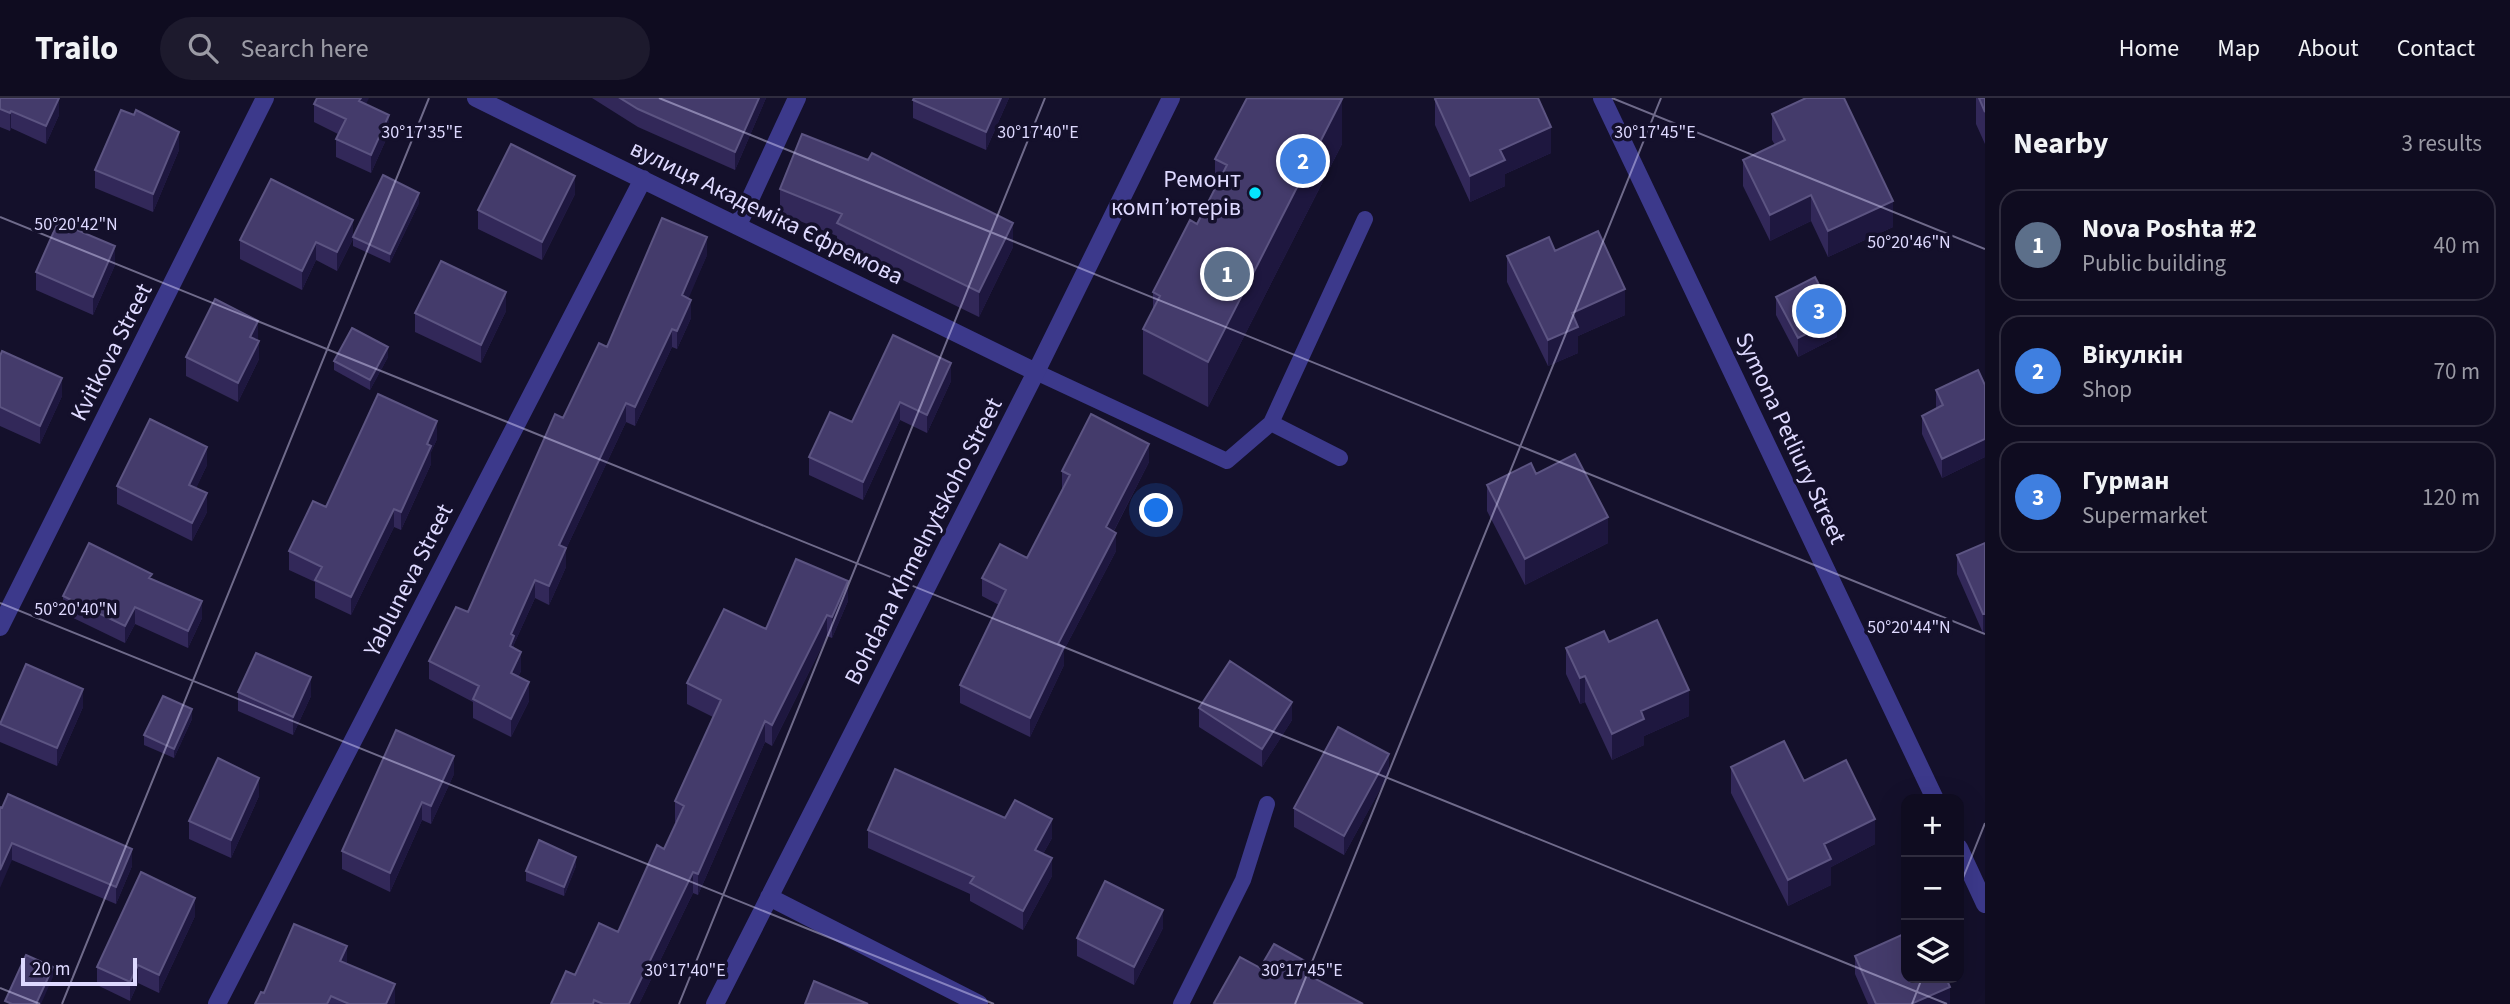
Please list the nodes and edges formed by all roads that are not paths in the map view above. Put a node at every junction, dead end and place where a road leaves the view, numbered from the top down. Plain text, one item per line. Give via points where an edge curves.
1 (265, 98) edge
2 (476, 98) edge
3 (797, 98) edge
4 (1171, 98) edge
5 (1602, 98) edge
6 (643, 179) junction
7 (1365, 219) dead end
8 (738, 225) junction
9 (1036, 372) junction
10 (1271, 423) junction
11 (1340, 458) dead end
12 (0, 628) edge
13 (1933, 794) edge
14 (1267, 804) dead end
15 (1963, 857) edge
16 (769, 897) junction
17 (1985, 904) edge
18 (217, 1004) edge
19 (715, 1004) edge
20 (979, 1004) edge
21 (1181, 1004) edge

1 - 12 street, Kvitkova Street
2 - 6 street, вулиця Академіка Єфремова
3 - 8 street
4 - 9 street, Bohdana Khmelnytskoho Street
5 - 13 street, Symona Petliury Street
6 - 8 street, вулиця Академіка Єфремова
6 - 18 street, Yabluneva Street
7 - 10 lane
8 - 9 street, вулиця Академіка Єфремова
9 - 10 lane via 1227,461
9 - 16 street, Bohdana Khmelnytskoho Street
10 - 11 lane
14 - 21 lane via 1243,880
15 - 17 street
16 - 19 street, Bohdana Khmelnytskoho Street
16 - 20 street

